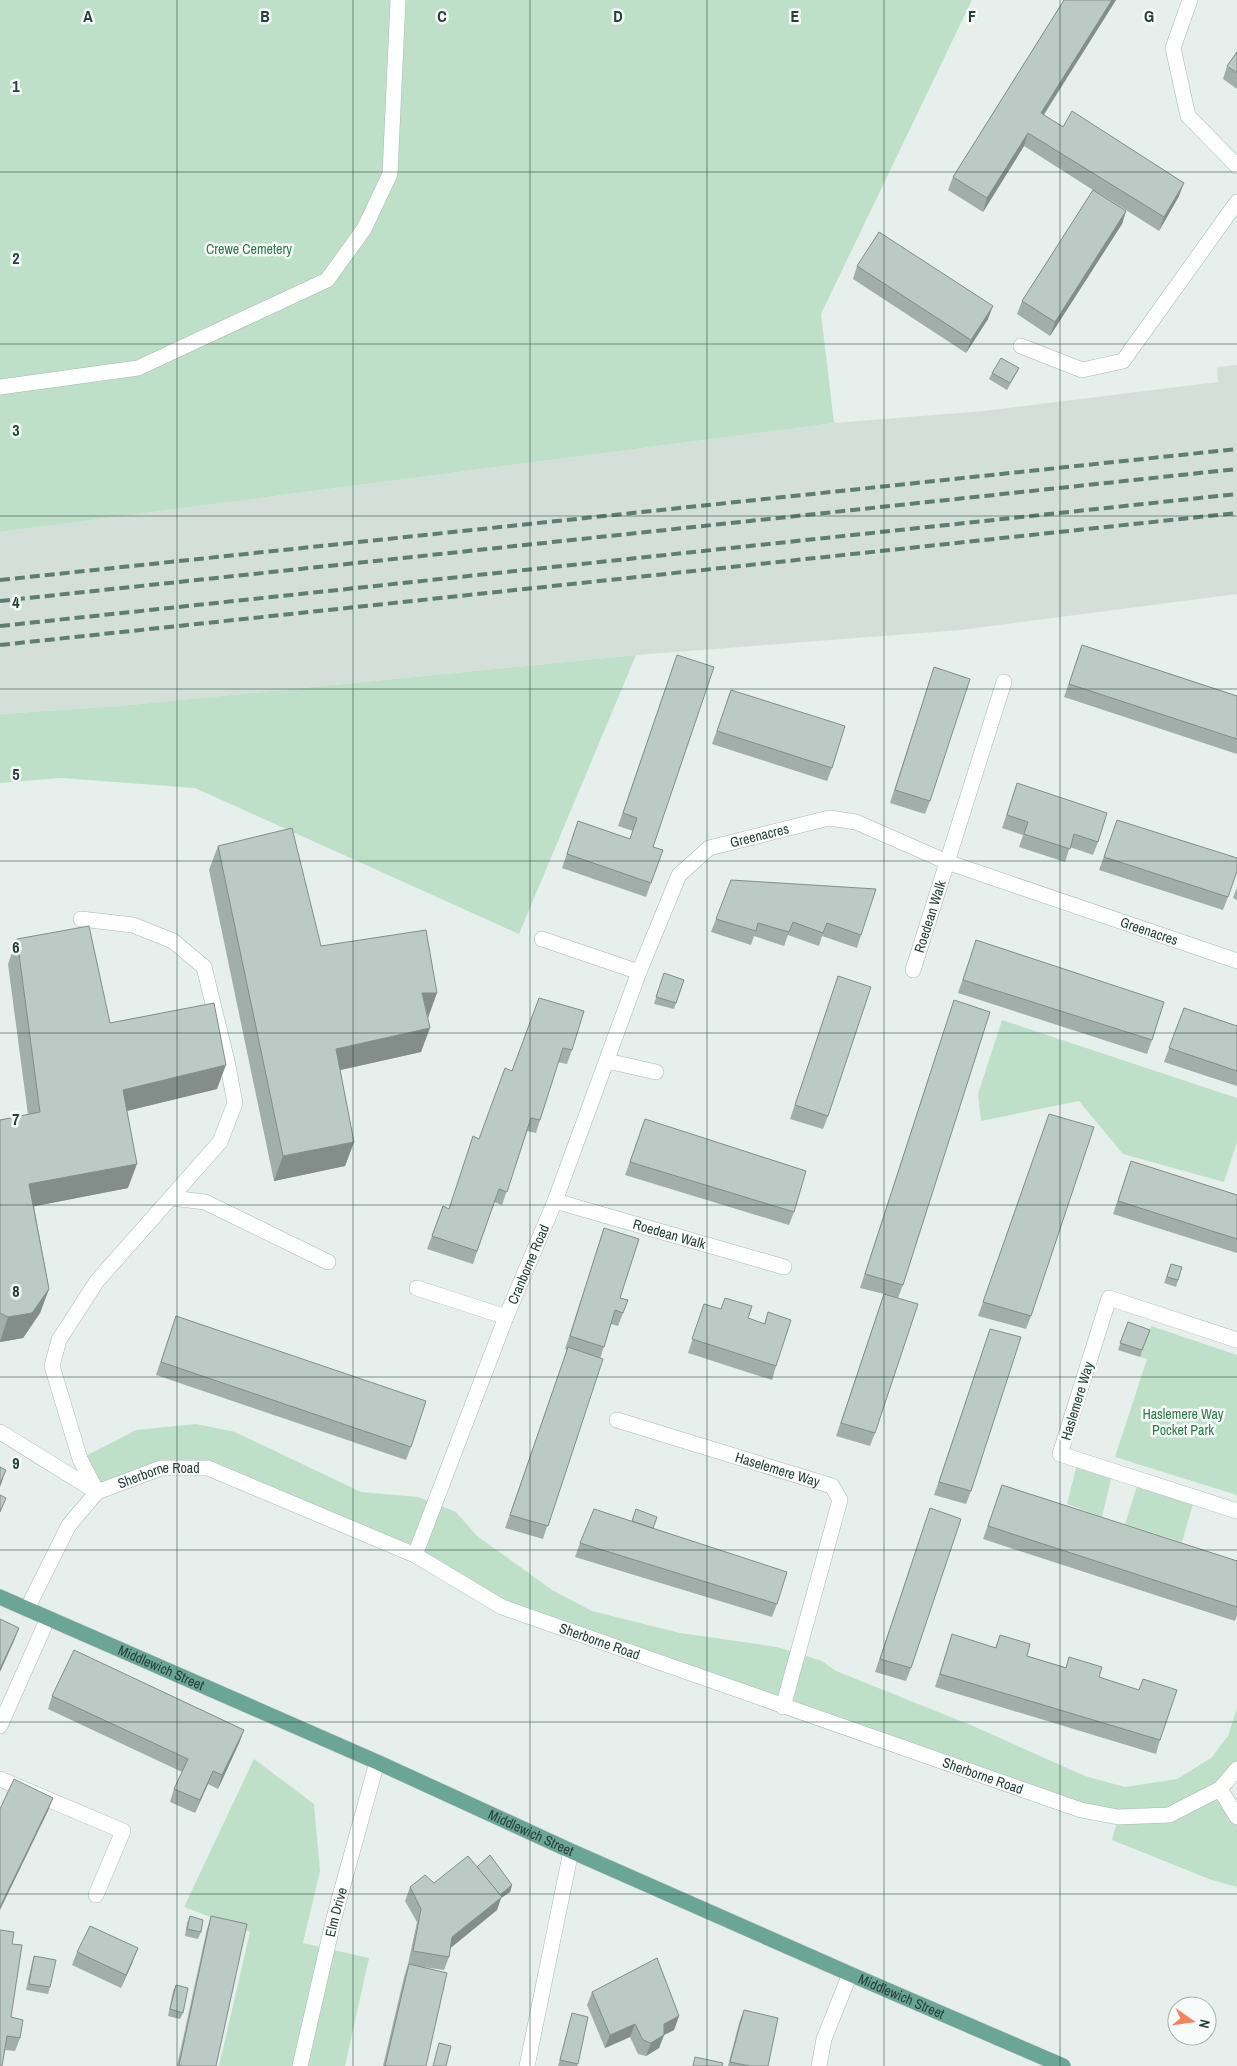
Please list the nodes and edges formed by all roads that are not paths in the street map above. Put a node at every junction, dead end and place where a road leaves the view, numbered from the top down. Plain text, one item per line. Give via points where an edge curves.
1 (398, 0) edge
2 (1190, 0) edge
3 (1237, 166) edge
4 (1237, 202) edge
5 (1021, 346) dead end
6 (0, 387) edge
7 (1004, 682) dead end
8 (947, 862) junction
9 (81, 918) dead end
10 (542, 940) dead end
11 (1237, 961) edge
12 (913, 970) dead end
13 (639, 972) junction
14 (607, 1061) junction
15 (656, 1072) dead end
16 (172, 1198) junction
17 (554, 1201) junction
18 (328, 1262) dead end
19 (784, 1267) dead end
20 (417, 1288) dead end
21 (506, 1317) junction
22 (1237, 1340) edge
23 (617, 1420) dead end
24 (0, 1432) edge
25 (97, 1492) junction
26 (1237, 1511) edge
27 (415, 1555) junction
28 (0, 1597) edge
29 (27, 1609) junction
30 (48, 1618) junction
31 (783, 1707) junction
32 (0, 1726) edge
33 (377, 1762) junction
34 (1237, 1769) edge
35 (0, 1779) edge
36 (1220, 1789) junction
37 (1237, 1817) edge
38 (571, 1851) junction
39 (96, 1895) dead end
40 (850, 1974) junction
41 (300, 2066) edge
42 (528, 2066) edge
43 (819, 2066) edge
44 (1063, 2066) edge

1 - 6 street via 390,174 364,228 327,280 138,368
2 - 3 street via 1173,48 1188,116
4 - 5 street via 1123,361 1082,370
7 - 8 street
8 - 11 street, Greenacres
8 - 12 street, Roedean Walk
8 - 13 street, Greenacres via 856,822 829,818 709,848 679,875
9 - 16 street via 133,925 173,942 204,967 235,1103 220,1142
10 - 13 street
13 - 14 street, Cranborne Road
14 - 15 street
14 - 17 street, Cranborne Road
16 - 18 street via 205,1202
16 - 25 street via 97,1282 59,1340 52,1366 80,1459
17 - 19 street, Roedean Walk
17 - 21 street, Cranborne Road
20 - 21 street
21 - 27 street, Cranborne Road
22 - 26 street, Haslemere Way via 1109,1298 1060,1454
23 - 31 street, Haselemere Way via 832,1486 840,1500
24 - 25 street
25 - 27 street, Sherborne Road via 161,1468 208,1468
25 - 29 street via 70,1525
27 - 31 street, Sherborne Road via 502,1607
28 - 29 main road, Middlewich Street
29 - 30 main road, Middlewich Street
30 - 32 street
30 - 33 main road, Middlewich Street
31 - 36 street, Sherborne Road via 1081,1810 1118,1817 1169,1815
33 - 38 main road, Middlewich Street
33 - 41 street, Elm Drive via 334,1918
34 - 36 street, Sherborne Road
35 - 39 street via 123,1831
36 - 37 street
38 - 40 main road, Middlewich Street
38 - 42 street
40 - 43 street via 824,2039
40 - 44 main road, Middlewich Street

